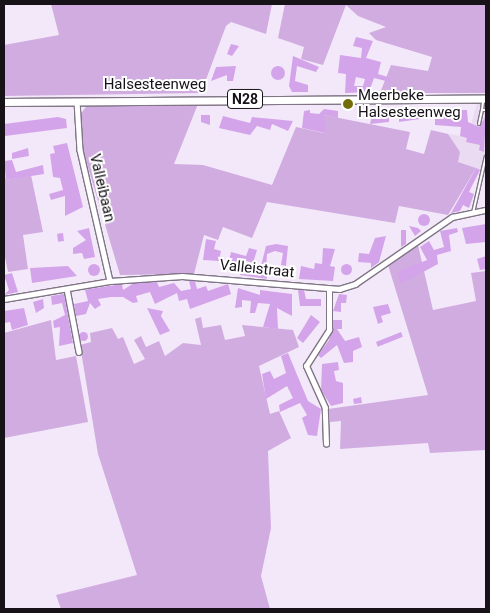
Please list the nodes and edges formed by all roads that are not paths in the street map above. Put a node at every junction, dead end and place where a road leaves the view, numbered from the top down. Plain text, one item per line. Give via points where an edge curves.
1 (77, 99) junction
2 (485, 99) edge
3 (4, 102) edge
4 (482, 110) junction
5 (486, 110) edge
6 (479, 124) dead end
7 (486, 156) edge
8 (486, 210) edge
9 (473, 213) junction
10 (110, 281) junction
11 (67, 289) junction
12 (329, 290) junction
13 (4, 299) edge
14 (78, 352) dead end
15 (326, 444) dead end

1 - 2 main road, Halsesteenweg / N28
1 - 3 main road, Halsesteenweg / N28
1 - 10 street, Valleibaan via 80,150
2 - 4 lane
4 - 5 lane
4 - 6 lane
7 - 9 lane
8 - 9 street, Valleistraat
9 - 12 street, Valleistraat via 452,217 355,284
10 - 11 street, Valleistraat
10 - 12 street, Valleistraat via 209,277
11 - 13 street, Valleistraat
11 - 14 street
12 - 15 street via 328,330 306,366 325,408

